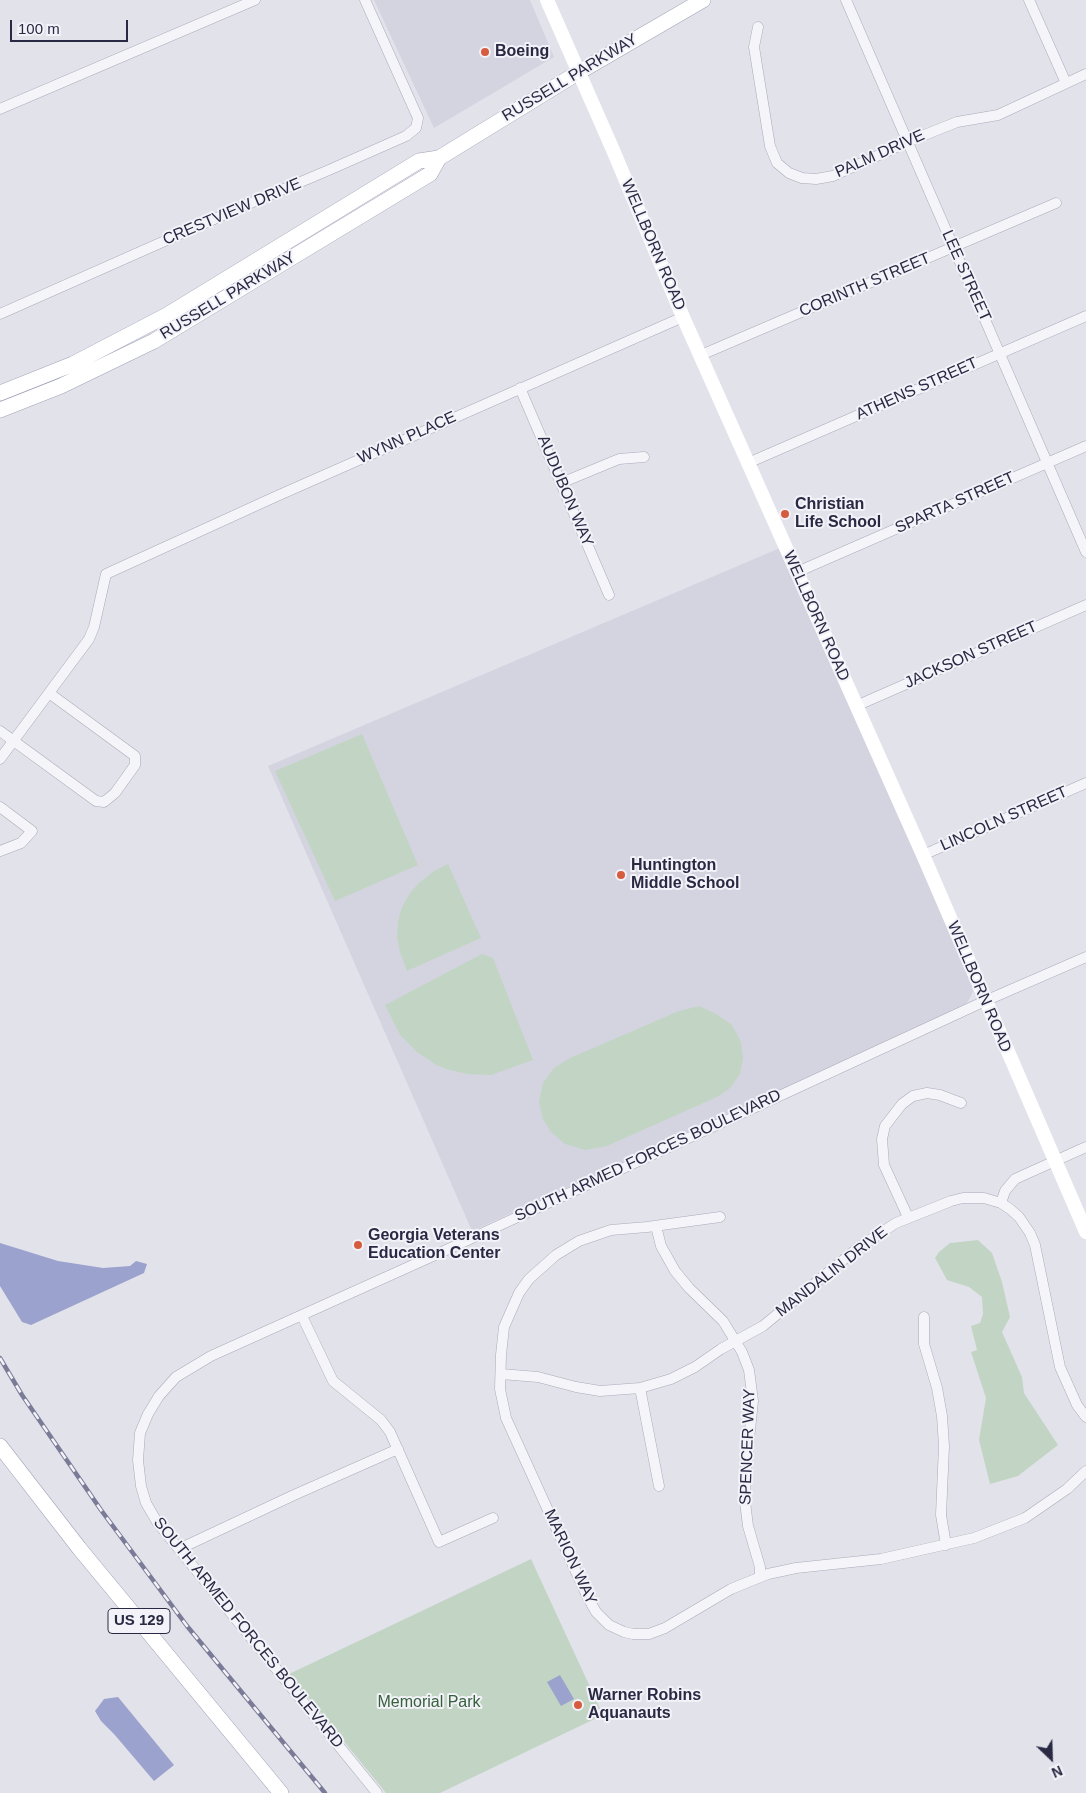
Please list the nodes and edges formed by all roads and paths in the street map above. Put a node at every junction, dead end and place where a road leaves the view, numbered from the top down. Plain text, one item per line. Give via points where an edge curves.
1 (255, 0) edge
2 (365, 0) edge
3 (547, 0) edge
4 (703, 0) edge
5 (846, 0) edge
6 (1029, 0) edge
7 (758, 26) dead end
8 (579, 72) junction
9 (1086, 74) edge
10 (1066, 83) junction
11 (0, 109) edge
12 (908, 142) junction
13 (439, 158) junction
14 (1056, 203) dead end
15 (954, 248) junction
16 (0, 314) edge
17 (1086, 316) edge
18 (683, 317) junction
19 (1000, 353) junction
20 (701, 355) junction
21 (520, 388) junction
22 (0, 393) edge
23 (0, 410) edge
24 (1086, 446) edge
25 (644, 457) dead end
26 (748, 463) junction
27 (1047, 463) junction
28 (561, 483) junction
29 (1086, 552) edge
30 (797, 572) junction
31 (609, 595) dead end
32 (1086, 605) edge
33 (49, 693) junction
34 (856, 706) junction
35 (0, 731) edge
36 (14, 741) junction
37 (0, 760) edge
38 (1086, 782) edge
39 (0, 807) edge
40 (0, 851) edge
41 (923, 855) junction
42 (1086, 957) edge
43 (984, 1001) junction
44 (961, 1103) dead end
45 (1086, 1147) edge
46 (1055, 1161) junction
47 (1001, 1203) junction
48 (720, 1216) dead end
49 (908, 1217) junction
50 (656, 1226) junction
51 (1086, 1232) edge
52 (302, 1316) junction
53 (924, 1317) dead end
54 (736, 1342) junction
55 (501, 1374) junction
56 (640, 1388) junction
57 (1086, 1417) edge
58 (0, 1446) edge
59 (398, 1449) junction
60 (1086, 1471) edge
61 (659, 1486) dead end
62 (493, 1518) dead end
63 (946, 1545) junction
64 (180, 1550) junction
65 (760, 1576) junction
66 (281, 1793) edge
67 (376, 1793) edge

1 - 11 street
2 - 16 street, CRESTVIEW DRIVE via 418,118 416,128 406,136
3 - 8 street, WELLBORN ROAD
4 - 8 main road, RUSSELL PARKWAY
5 - 12 street, LEE STREET
6 - 10 street
7 - 12 street, PALM DRIVE via 754,47 770,146 777,163 789,173 816,179 833,176
8 - 13 main road, RUSSELL PARKWAY
8 - 18 street, WELLBORN ROAD
9 - 10 street, PALM DRIVE
10 - 12 street, PALM DRIVE via 998,115 957,122
12 - 15 street, LEE STREET
13 - 22 main road, RUSSELL PARKWAY via 419,161 151,324 72,364
13 - 23 main road, RUSSELL PARKWAY via 430,174 162,336 69,382
14 - 15 street, CORINTH STREET
15 - 19 street, LEE STREET
15 - 20 street, CORINTH STREET
17 - 19 street, ATHENS STREET
18 - 20 street, WELLBORN ROAD
18 - 21 street, WYNN PLACE
19 - 26 street, ATHENS STREET
19 - 27 street, LEE STREET
20 - 26 street, WELLBORN ROAD
21 - 28 street, AUDUBON WAY
21 - 33 street, WYNN PLACE via 106,574 89,639
24 - 27 street, SPARTA STREET
25 - 28 street via 619,459
26 - 30 street, WELLBORN ROAD
27 - 29 street, LEE STREET
27 - 30 street, SPARTA STREET
28 - 31 street, AUDUBON WAY
30 - 34 street, WELLBORN ROAD
32 - 34 street, JACKSON STREET
33 - 36 street, WYNN PLACE
33 - 36 street via 135,756 135,765 115,793 104,802 96,801
34 - 41 street, WELLBORN ROAD
35 - 36 street
36 - 37 street, WYNN PLACE
38 - 41 street, LINCOLN STREET
39 - 40 street via 32,831 21,843
41 - 43 street, WELLBORN ROAD
42 - 43 street, SOUTH ARMED FORCES BOULEVARD
43 - 46 street, WELLBORN ROAD
43 - 52 street, SOUTH ARMED FORCES BOULEVARD
44 - 49 street via 927,1093 913,1096 902,1104 886,1126 882,1139 884,1165
45 - 46 street
46 - 47 street via 1015,1179 1005,1191
46 - 51 street, WELLBORN ROAD
47 - 49 street, MANDALIN DRIVE via 984,1198 962,1198
47 - 57 street, MANDALIN DRIVE via 1019,1217 1035,1245 1060,1367
48 - 50 street, MARION WAY
49 - 54 street, MANDALIN DRIVE via 872,1238 777,1316
50 - 54 street, SPENCER WAY via 661,1246 674,1271 723,1320
50 - 55 street, MARION WAY via 595,1234 571,1245 535,1272 519,1293 504,1327
52 - 59 street via 333,1381 380,1420
52 - 64 street, SOUTH ARMED FORCES BOULEVARD via 211,1356 176,1377 148,1414 140,1433 138,1460 141,1486 157,1522
53 - 63 street via 924,1344 942,1416 942,1515
54 - 56 street, MANDALIN DRIVE via 684,1373
54 - 65 street, SPENCER WAY via 749,1370 753,1393 745,1502
55 - 56 street, MANDALIN DRIVE via 538,1377 600,1391
55 - 65 street, MARION WAY via 501,1398 510,1427 587,1596 609,1625 632,1634 649,1634
56 - 61 street
58 - 66 main road, US 129 via 79,1548
59 - 62 street via 439,1542
59 - 64 street
60 - 63 street, MARION WAY via 1025,1518
63 - 65 street, MARION WAY via 881,1559 796,1568
64 - 67 street, SOUTH ARMED FORCES BOULEVARD

